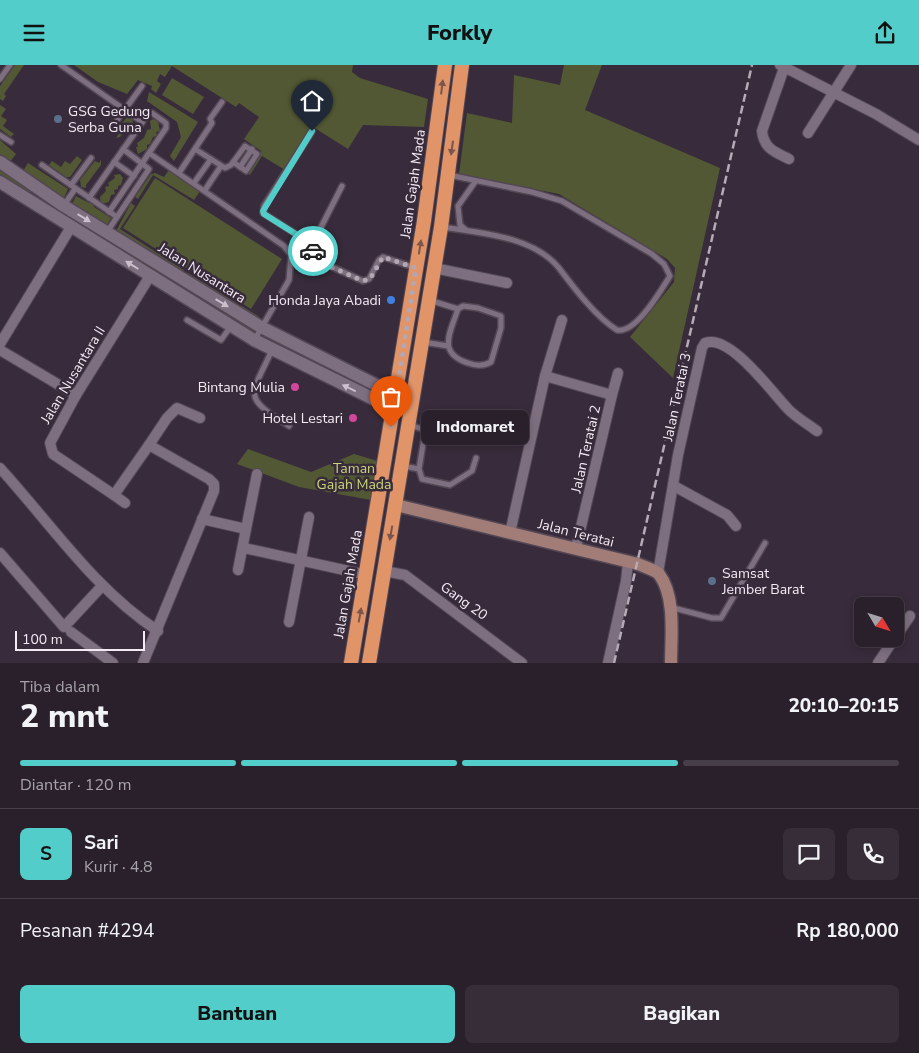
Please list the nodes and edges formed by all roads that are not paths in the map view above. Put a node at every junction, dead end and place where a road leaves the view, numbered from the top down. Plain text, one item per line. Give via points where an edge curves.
1 (10, 65) edge
2 (61, 65) edge
3 (445, 65) edge
4 (462, 65) edge
5 (851, 65) edge
6 (788, 67) edge
7 (0, 79) edge
8 (142, 86) dead end
9 (835, 93) junction
10 (222, 102) dead end
11 (125, 109) junction
12 (142, 122) junction
13 (113, 126) dead end
14 (312, 131) dead end
15 (808, 133) dead end
16 (0, 135) edge
17 (919, 141) edge
18 (11, 142) dead end
19 (123, 149) junction
20 (195, 149) junction
21 (149, 153) junction
22 (91, 157) dead end
23 (210, 159) junction
24 (789, 159) dead end
25 (0, 161) edge
26 (114, 162) junction
27 (233, 162) junction
28 (142, 163) junction
29 (42, 165) dead end
30 (221, 166) junction
31 (179, 173) junction
32 (448, 175) junction
33 (134, 176) junction
34 (0, 181) edge
35 (475, 182) junction
36 (194, 183) junction
37 (342, 186) dead end
38 (73, 187) junction
39 (205, 190) junction
40 (44, 193) junction
41 (89, 198) junction
42 (36, 205) junction
43 (64, 206) junction
44 (109, 212) junction
45 (117, 217) junction
46 (71, 227) junction
47 (440, 227) junction
48 (467, 231) junction
49 (107, 232) junction
50 (312, 245) junction
51 (416, 268) junction
52 (434, 268) junction
53 (150, 276) junction
54 (507, 283) dead end
55 (429, 300) junction
56 (458, 309) junction
57 (187, 320) dead end
58 (562, 320) dead end
59 (231, 326) junction
60 (262, 327) junction
61 (254, 339) junction
62 (422, 342) junction
63 (0, 345) edge
64 (448, 346) junction
65 (273, 349) junction
66 (0, 350) edge
67 (618, 373) dead end
68 (545, 376) junction
69 (76, 395) junction
70 (612, 395) junction
71 (395, 402) junction
72 (200, 418) dead end
73 (409, 425) junction
74 (289, 426) dead end
75 (817, 431) dead end
76 (149, 445) junction
77 (476, 458) dead end
78 (402, 466) junction
79 (0, 468) edge
80 (419, 469) junction
81 (256, 474) dead end
82 (674, 486) junction
83 (114, 495) junction
84 (125, 503) dead end
85 (396, 505) junction
86 (309, 517) dead end
87 (202, 519) junction
88 (736, 526) dead end
89 (246, 529) junction
90 (510, 533) junction
91 (765, 543) dead end
92 (244, 548) junction
93 (576, 548) junction
94 (0, 553) edge
95 (301, 561) junction
96 (628, 562) junction
97 (238, 570) dead end
98 (384, 571) junction
99 (658, 573) junction
100 (367, 575) junction
101 (102, 586) junction
102 (670, 607) junction
103 (910, 616) dead end
104 (289, 622) dead end
105 (904, 625) edge
106 (158, 631) junction
107 (71, 632) dead end
108 (889, 647) edge
109 (113, 663) edge
110 (143, 663) edge
111 (351, 663) edge
112 (369, 663) edge
113 (522, 663) edge
114 (608, 663) edge
115 (671, 663) edge
116 (878, 663) edge

1 - 7 lane
2 - 11 lane
51 -> 3 highway, Jalan Gajah Mada
4 -> 32 highway
5 - 9 street
6 - 9 street
6 - 24 street via 762,131 763,141 769,149
8 - 11 lane
9 - 15 street
9 - 17 street
10 - 20 lane
11 - 12 lane
11 - 13 lane
12 - 19 lane
12 - 21 lane via 151,113 167,124
14 - 50 lane via 263,211
16 - 18 lane
19 - 26 lane
19 - 28 lane
20 - 23 lane
20 - 31 lane
21 - 28 lane
21 - 31 lane
22 - 38 lane
23 - 30 lane
23 - 36 lane
25 - 40 street, Jalan Nusantara
26 - 33 lane
26 - 41 lane
27 - 27 lane via 244,146 258,154 247,170
27 - 30 lane via 224,168
28 - 33 lane
28 - 45 lane via 148,170
29 - 38 lane
30 - 39 lane
31 - 36 lane
32 - 35 lane
32 - 47 highway
33 - 44 lane
34 - 42 street
35 - 48 lane via 458,205 460,225
35 - 48 lane via 532,191 562,201 652,255 664,264 670,275 637,321 628,328 617,330 535,248
36 - 39 lane
37 - 50 lane
38 - 41 lane
38 - 43 lane
39 - 60 lane via 292,255 289,280
40 - 42 street
40 - 43 street, Jalan Nusantara
41 - 44 lane
42 - 46 street
43 -> 49 street, Jalan Nusantara
44 - 45 lane
45 - 49 lane
53 -> 46 street
46 - 63 street
47 - 48 lane
47 - 52 highway
49 -> 60 street, Jalan Nusantara
50 - 51 lane via 317,260 363,281 370,279 383,257
51 - 71 highway, Jalan Gajah Mada
52 - 54 street
52 - 55 highway
53 - 59 street
53 - 69 street, Jalan Nusantara II
55 - 56 lane
55 - 62 highway
56 - 64 lane
56 - 64 lane via 463,306 495,313 501,316 501,328 491,362 482,366 455,359
57 - 59 lane via 221,340
58 - 68 street
59 - 61 street
60 - 61 lane
60 - 71 street, Jalan Nusantara
61 - 65 street
62 - 64 lane
62 - 73 highway
71 -> 65 street
65 - 74 lane via 255,388 254,399 260,407
66 - 69 street
67 - 70 street
68 - 70 street, Jalan Teratai 2
68 - 90 street
69 - 83 street, Jalan Nusantara II via 51,439 50,449
70 - 93 street, Jalan Teratai 2
71 - 100 highway, Jalan Gajah Mada
72 - 76 street via 177,408
73 - 78 highway
73 - 80 lane via 425,432
75 - 82 street, Jalan Teratai 3 via 790,411 731,350 712,341 705,343 678,455
76 - 83 street
76 - 87 street via 213,481 214,491
77 - 80 lane via 472,471 450,485 422,479
78 - 80 lane
78 - 85 highway
79 - 101 street
81 - 89 street
82 - 88 street via 727,515
82 - 99 street, Jalan Teratai 3
83 - 84 street
85 - 90 main road, Jalan Teratai
85 -> 98 highway
86 - 95 street
87 - 89 street
87 - 106 street
89 - 92 street
90 - 93 main road, Jalan Teratai
91 - 102 lane via 721,618
92 - 95 street
92 - 97 street
93 - 96 main road, Jalan Teratai
94 - 101 street via 64,627
95 - 100 street
95 - 104 street
96 - 99 main road, Jalan Teratai
96 - 114 street
98 - 112 highway
98 - 113 street, Gang 20 via 405,575
99 - 102 main road
111 -> 100 highway, Jalan Gajah Mada
101 - 106 street via 131,613
102 - 115 main road
103 - 105 street
106 - 110 street
107 - 109 street
108 - 116 street

